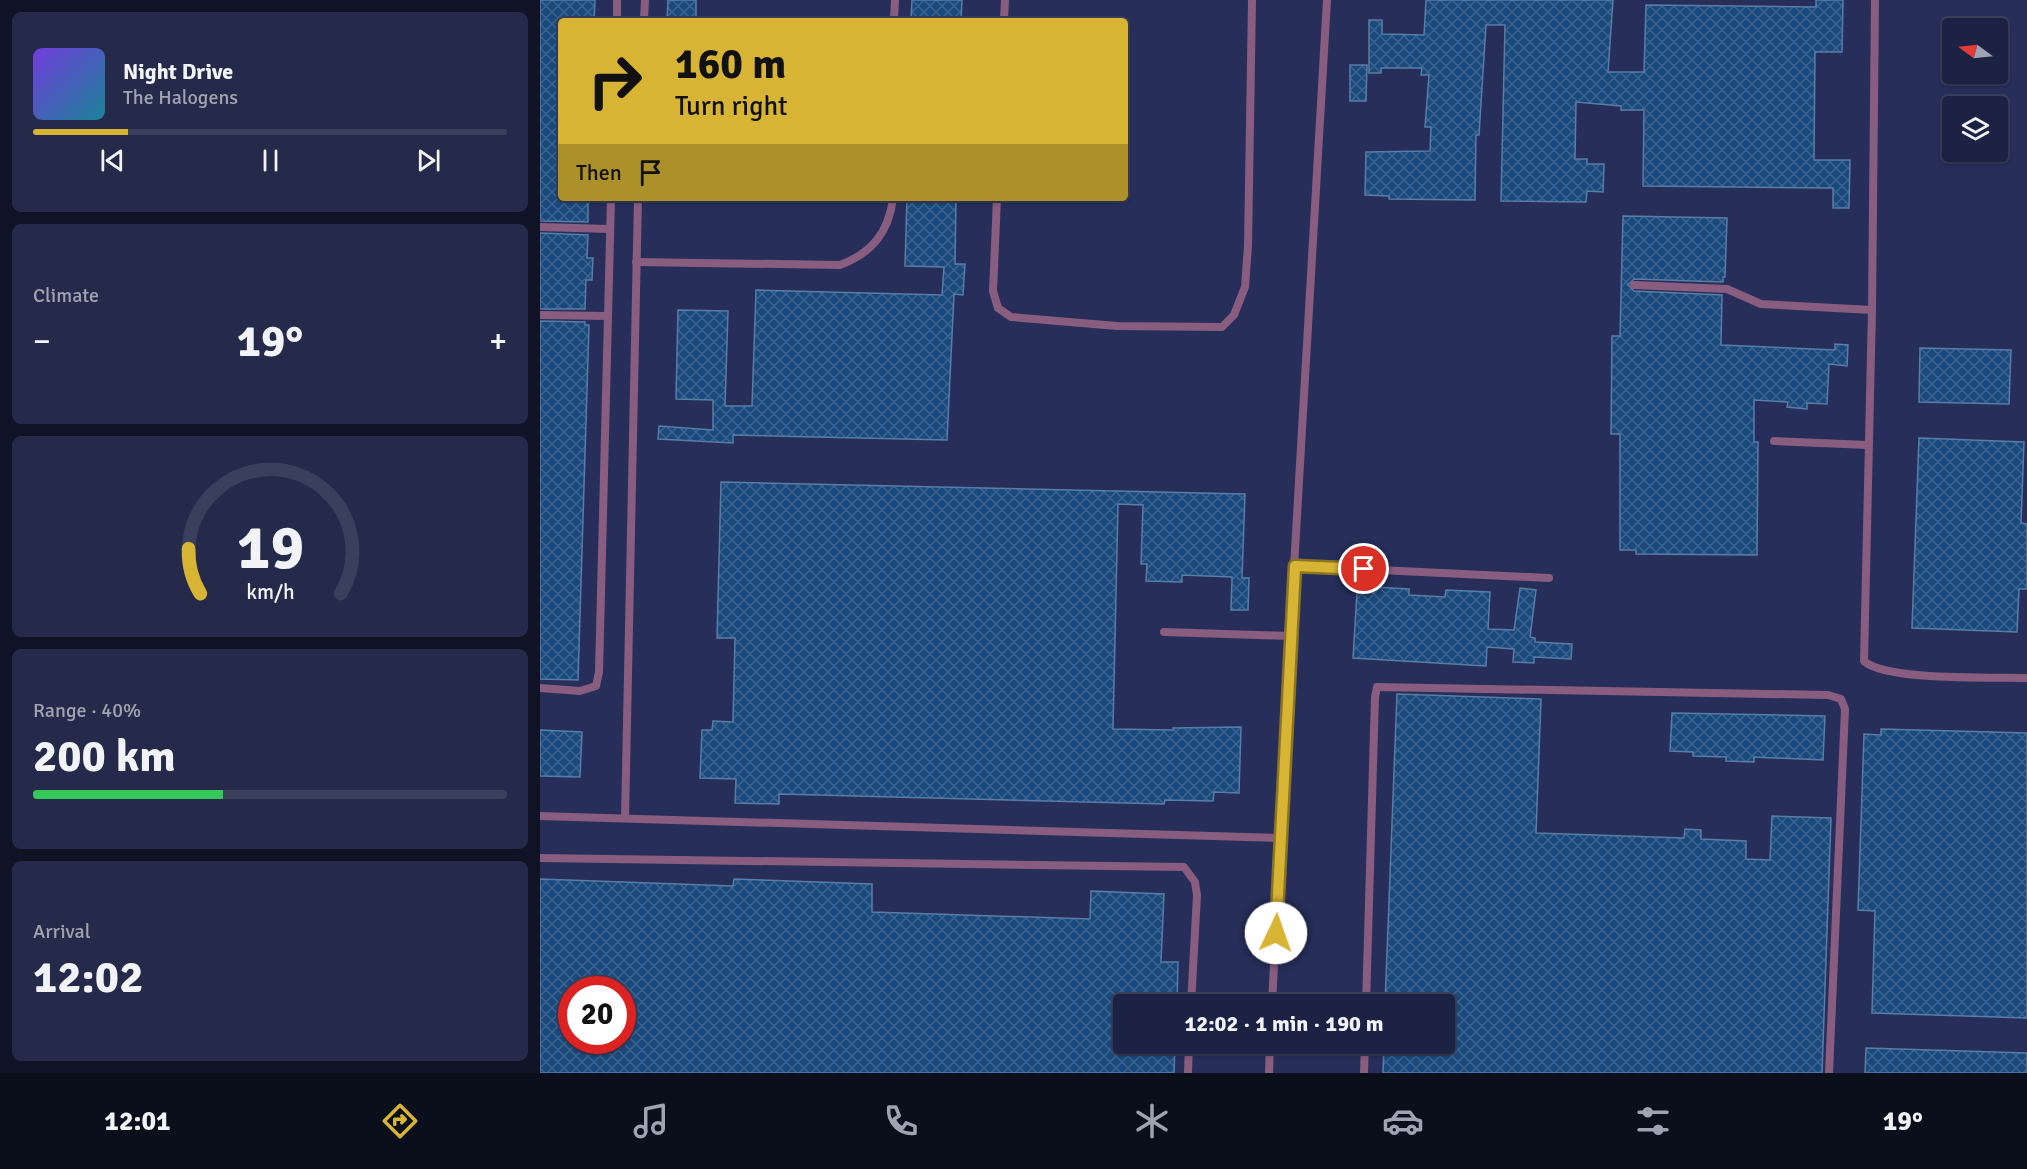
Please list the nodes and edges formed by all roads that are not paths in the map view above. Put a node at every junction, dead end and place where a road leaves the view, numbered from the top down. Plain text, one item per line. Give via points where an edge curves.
1 (618, 0) edge
2 (645, 0) edge
3 (895, 0) edge
4 (1005, 0) edge
5 (1252, 0) edge
6 (1327, 0) edge
7 (1875, 0) edge
8 (617, 18) edge
9 (644, 18) edge
10 (894, 18) edge
11 (1004, 18) edge
12 (611, 201) edge
13 (638, 201) edge
14 (891, 201) edge
15 (996, 201) edge
16 (540, 227) edge
17 (610, 229) junction
18 (636, 262) junction
19 (1634, 285) dead end
20 (1872, 310) junction
21 (540, 315) edge
22 (608, 316) junction
23 (1774, 441) dead end
24 (1868, 445) junction
25 (1295, 566) junction
26 (1549, 578) dead end
27 (1164, 632) dead end
28 (1290, 636) junction
29 (2027, 678) edge
30 (540, 688) edge
31 (540, 816) edge
32 (625, 818) junction
33 (1281, 838) junction
34 (540, 858) edge
35 (1192, 994) edge
36 (1273, 994) edge
37 (1366, 994) edge
38 (1189, 1054) edge
39 (1270, 1054) edge
40 (1365, 1054) edge
41 (1188, 1073) edge
42 (1269, 1073) edge
43 (1364, 1073) edge
44 (1829, 1073) edge

1 - 8 lane
2 - 9 lane
3 - 10 lane
4 - 11 lane
5 - 15 lane via 1245,287 1234,315 1222,327 1117,326 1011,317 998,308 993,291
6 - 25 lane
7 - 20 lane
12 - 17 lane
13 - 18 lane
14 - 18 lane via 885,229 876,243 860,258 840,265
16 - 17 lane
17 - 22 lane
18 - 32 lane
19 - 20 lane via 1726,289 1761,304
20 - 24 lane
21 - 22 lane
22 - 30 lane via 599,672 596,686 580,691
23 - 24 lane
24 - 29 lane via 1864,662 1871,669 1896,674
25 - 26 lane
25 - 28 lane
27 - 28 lane
28 - 33 lane
31 - 32 lane
32 - 33 lane
33 - 36 lane
34 - 35 lane via 1184,867 1195,882 1197,895
37 - 44 lane via 1377,687 1828,695 1841,699 1845,709
38 - 41 lane
39 - 42 lane
40 - 43 lane

